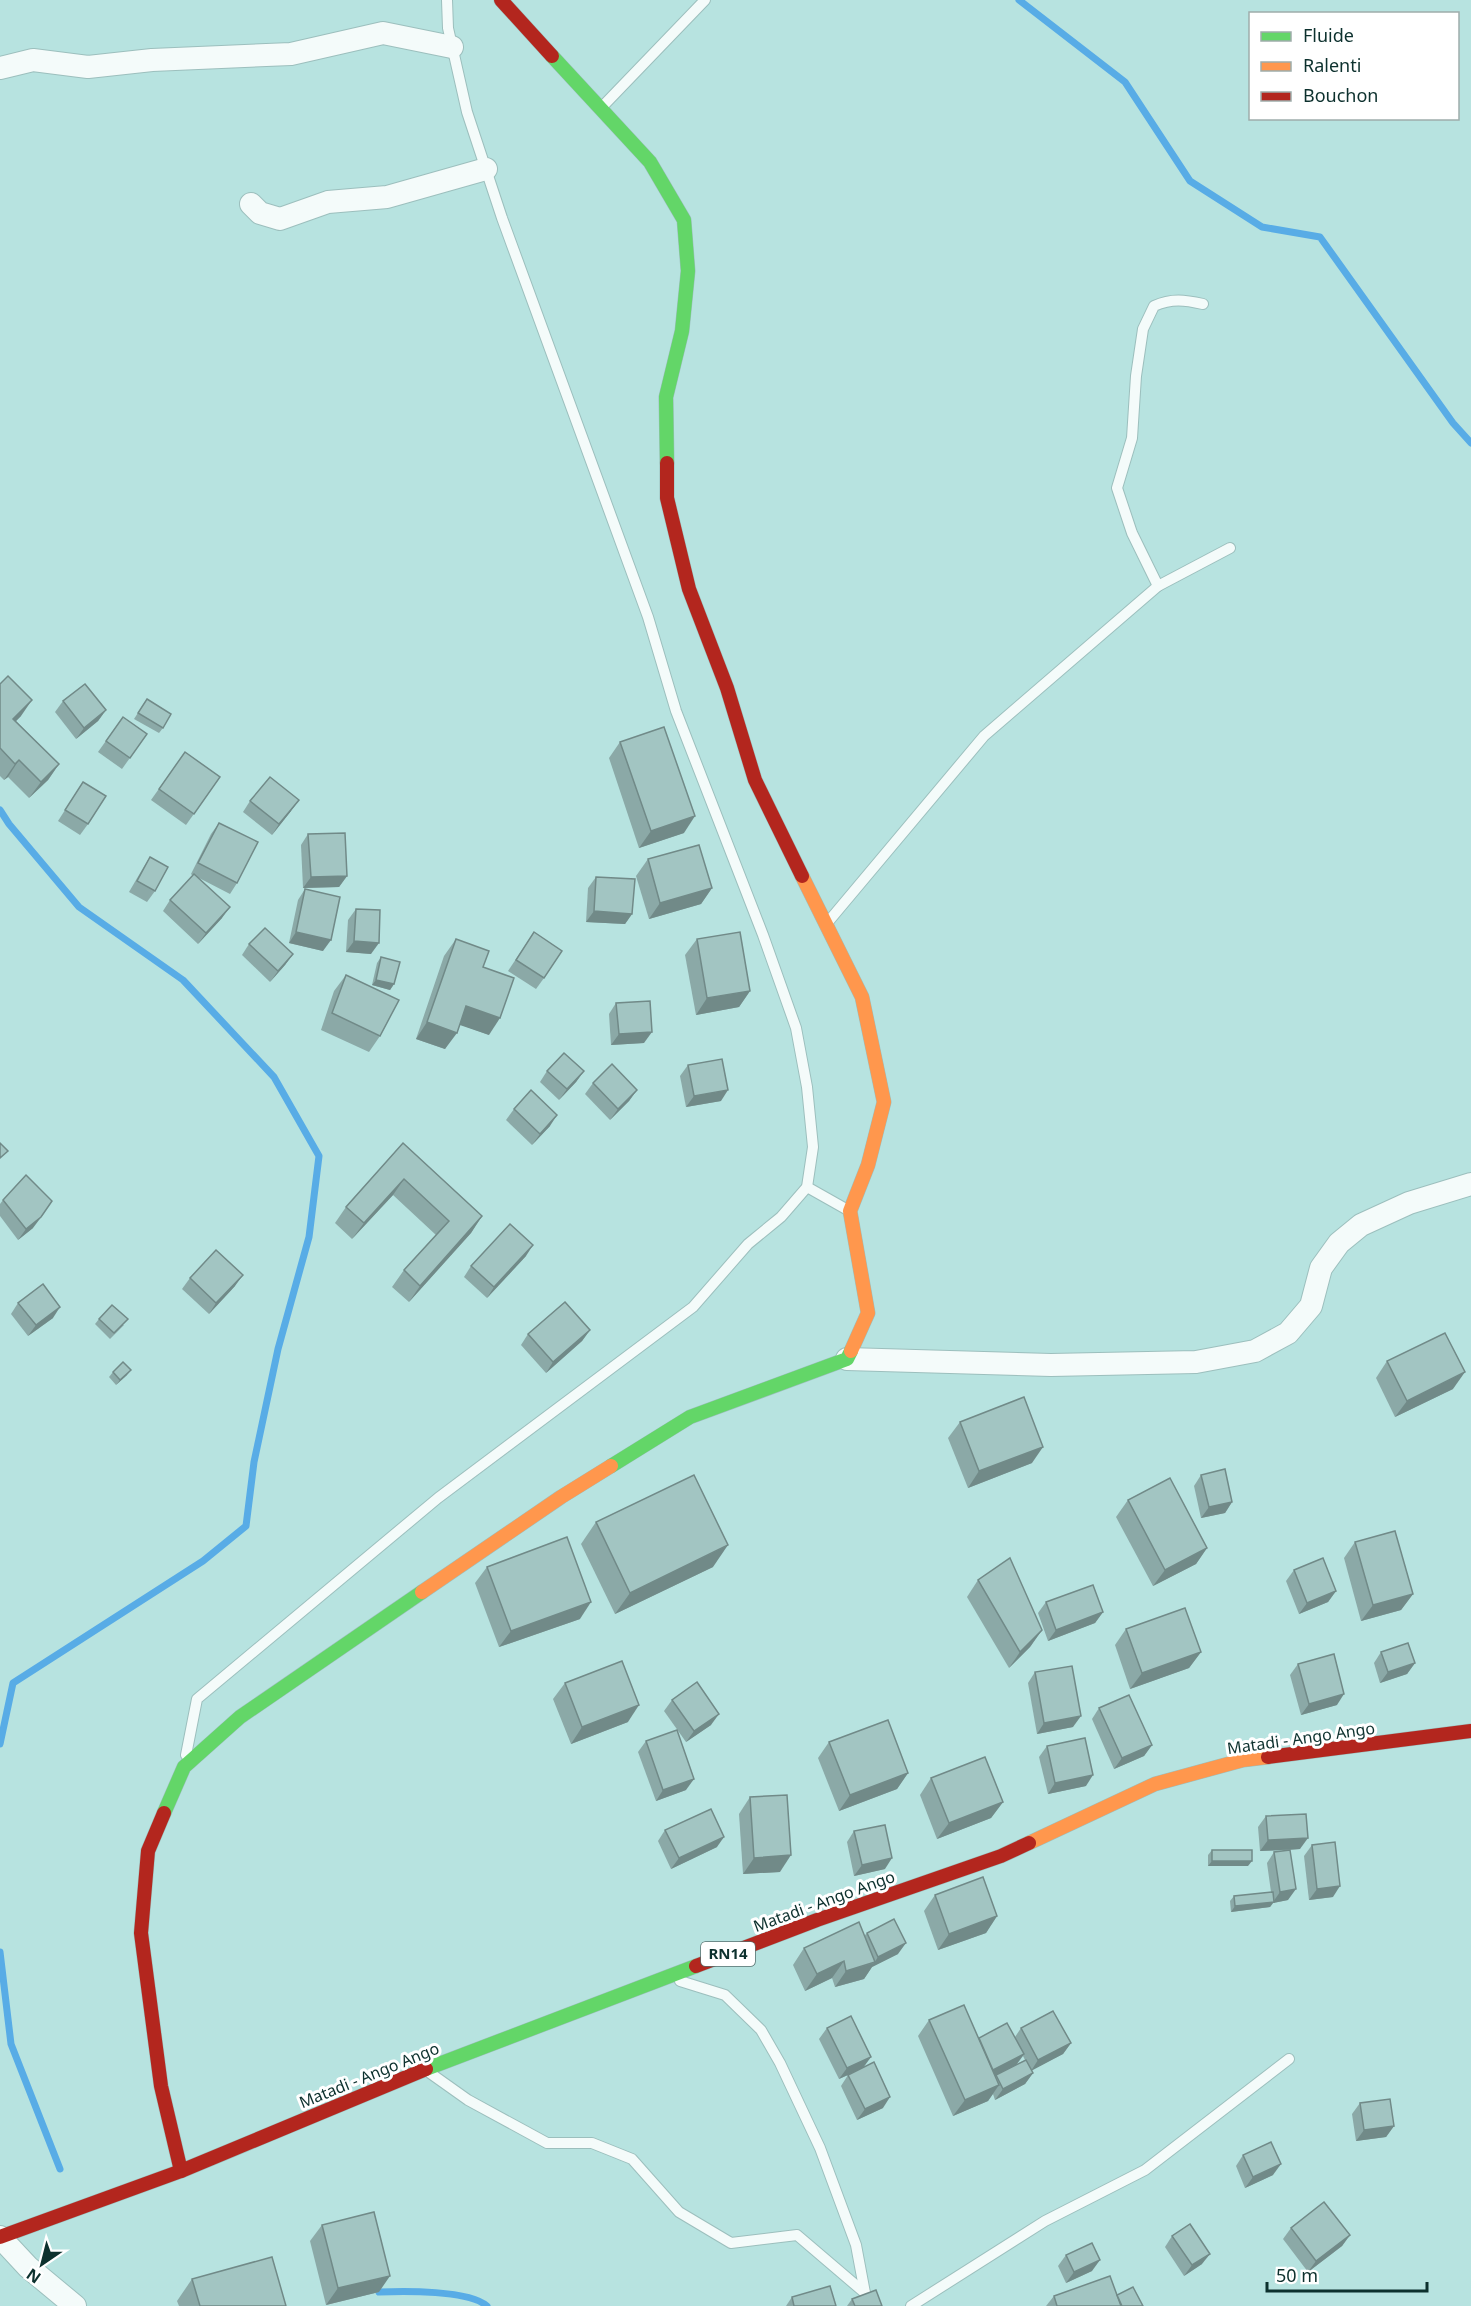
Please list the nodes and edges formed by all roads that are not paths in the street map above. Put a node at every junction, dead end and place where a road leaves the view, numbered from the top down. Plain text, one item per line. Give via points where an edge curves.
1 (447, 0) edge
2 (501, 0) edge
3 (705, 0) edge
4 (452, 46) junction
5 (0, 68) edge
6 (602, 107) junction
7 (486, 169) junction
8 (250, 204) dead end
9 (1203, 304) dead end
10 (1230, 548) dead end
11 (1158, 586) junction
12 (826, 925) junction
13 (1471, 1184) edge
14 (807, 1187) junction
15 (850, 1211) junction
16 (847, 1359) junction
17 (1471, 1731) edge
18 (183, 1767) junction
19 (668, 1977) junction
20 (1289, 2059) dead end
21 (425, 2069) junction
22 (181, 2171) junction
23 (0, 2237) edge
24 (865, 2293) junction
25 (75, 2306) edge
26 (876, 2306) edge
27 (911, 2306) edge

1 - 4 lane
2 - 6 main road
3 - 6 lane
4 - 5 street via 383,33 291,54 162,59 88,67 33,60
4 - 7 lane via 467,112
6 - 12 main road via 650,162 684,220 688,271 682,332 666,397 667,498 689,589 727,688 755,780
7 - 8 street via 387,197 328,202 280,219 260,213
7 - 14 lane via 648,617 676,711 796,1028 813,1147
9 - 11 lane via 1174,300 1154,306 1143,329 1132,438 1117,488 1132,533
10 - 11 lane
11 - 12 lane via 984,736
12 - 15 main road via 862,997 884,1102 868,1165
13 - 16 street via 1409,1203 1361,1225 1339,1242 1321,1268 1311,1306 1288,1333 1255,1351 1196,1362 1051,1365
14 - 15 lane
14 - 18 lane via 781,1217 748,1244 693,1307 438,1498 197,1699
15 - 16 main road via 868,1313
16 - 18 main road via 690,1417 561,1497 240,1717
17 - 19 main road, Matadi - Ango Ango / RN14 via 1243,1760 1155,1784 1001,1856
18 - 22 main road via 147,1851 141,1933 161,2086
19 - 21 main road, Matadi - Ango Ango / RN14
19 - 24 lane via 725,1995 766,2038 820,2148 856,2245
20 - 27 lane via 1145,2170 1045,2221
21 - 22 main road, Matadi - Ango Ango / RN14
21 - 24 lane via 468,2100 548,2143 592,2143 632,2159 679,2212 731,2243 797,2235
22 - 23 main road, Matadi - Ango Ango / RN14
23 - 25 street via 28,2267
24 - 26 lane

